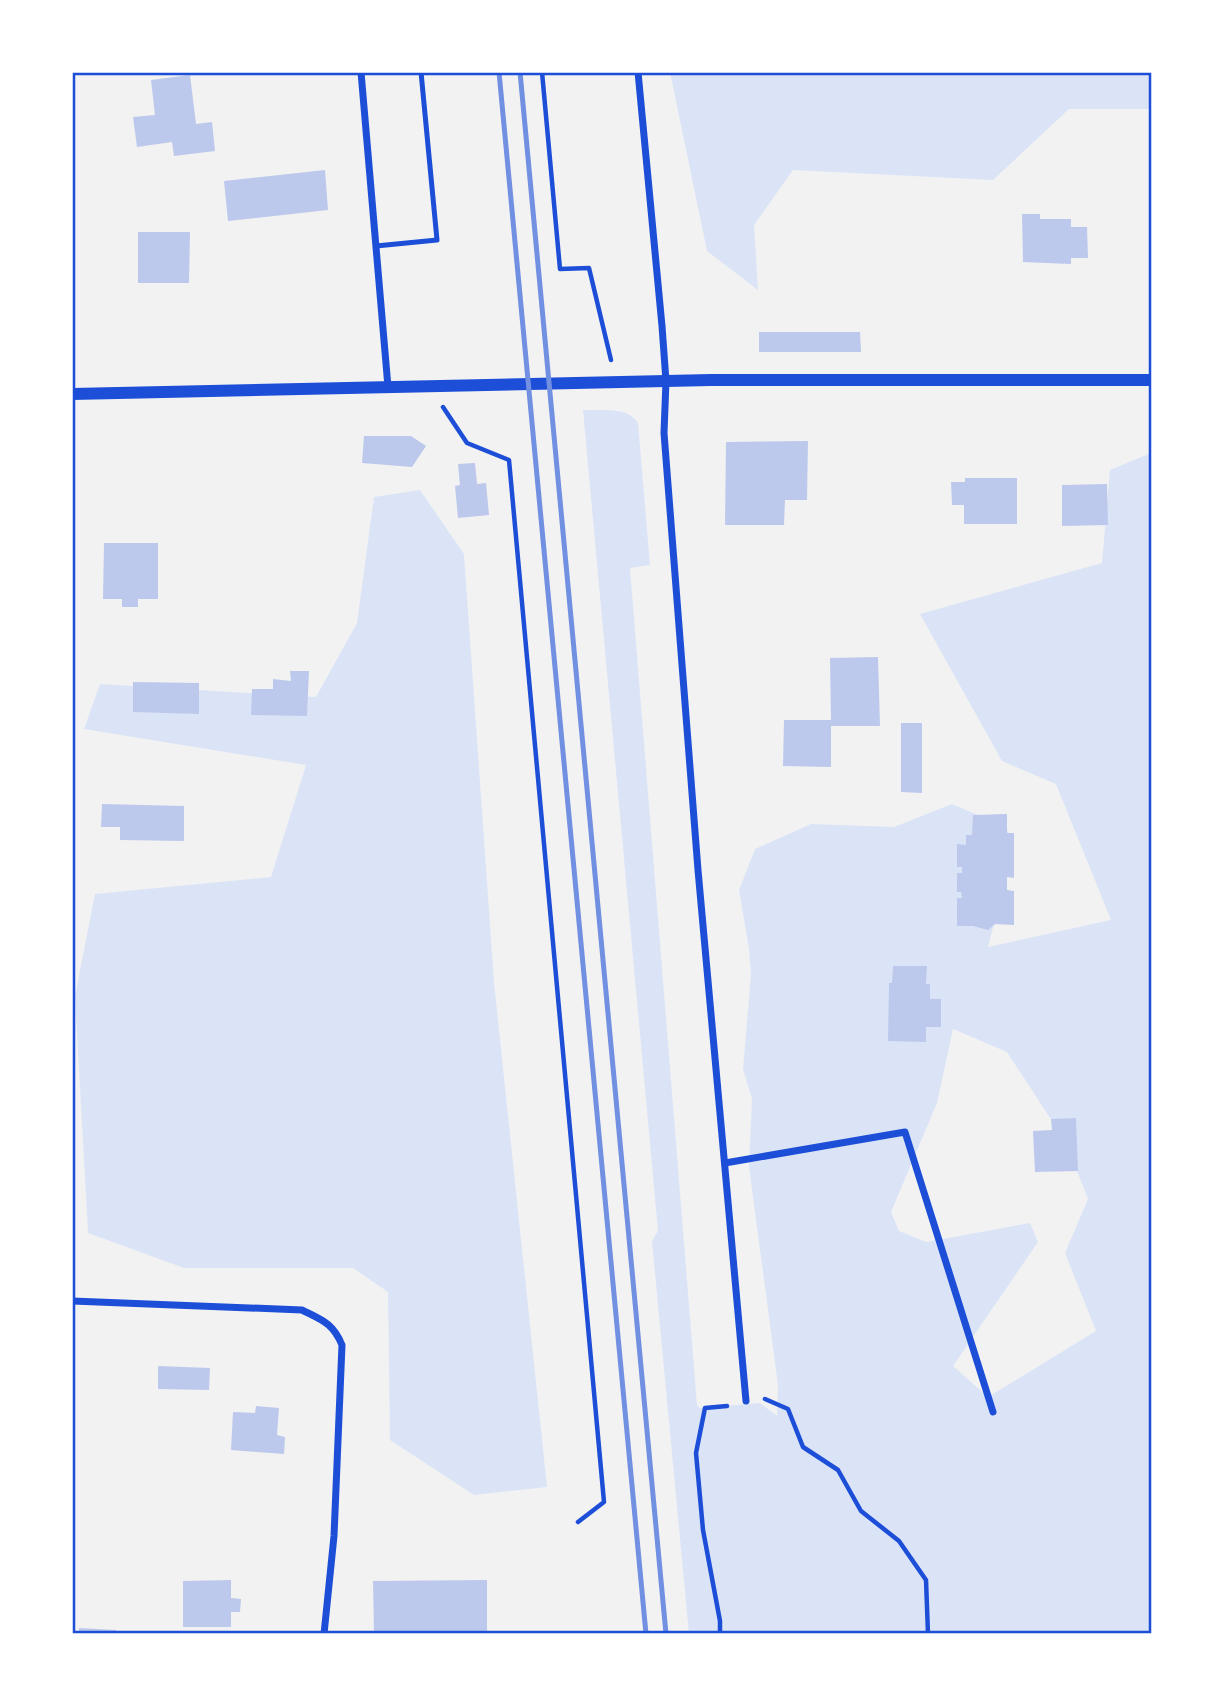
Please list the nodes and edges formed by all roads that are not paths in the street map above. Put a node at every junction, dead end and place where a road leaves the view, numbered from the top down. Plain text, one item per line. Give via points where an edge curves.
1 (361, 72) edge
2 (421, 72) edge
3 (638, 72) edge
4 (376, 246) junction
5 (1151, 380) edge
6 (666, 381) junction
7 (388, 388) junction
8 (72, 394) edge
9 (725, 1163) junction
10 (72, 1301) edge
11 (746, 1401) road end
12 (993, 1412) dead end
13 (324, 1634) edge

1 - 4 street
2 - 4 lane via 437,240
3 - 6 street
4 - 7 street
5 - 6 street
6 - 7 street
6 - 9 street via 664,433
7 - 8 street
9 - 11 street
9 - 12 street via 905,1132
10 - 13 street via 302,1310 336,1330 342,1345 334,1536

